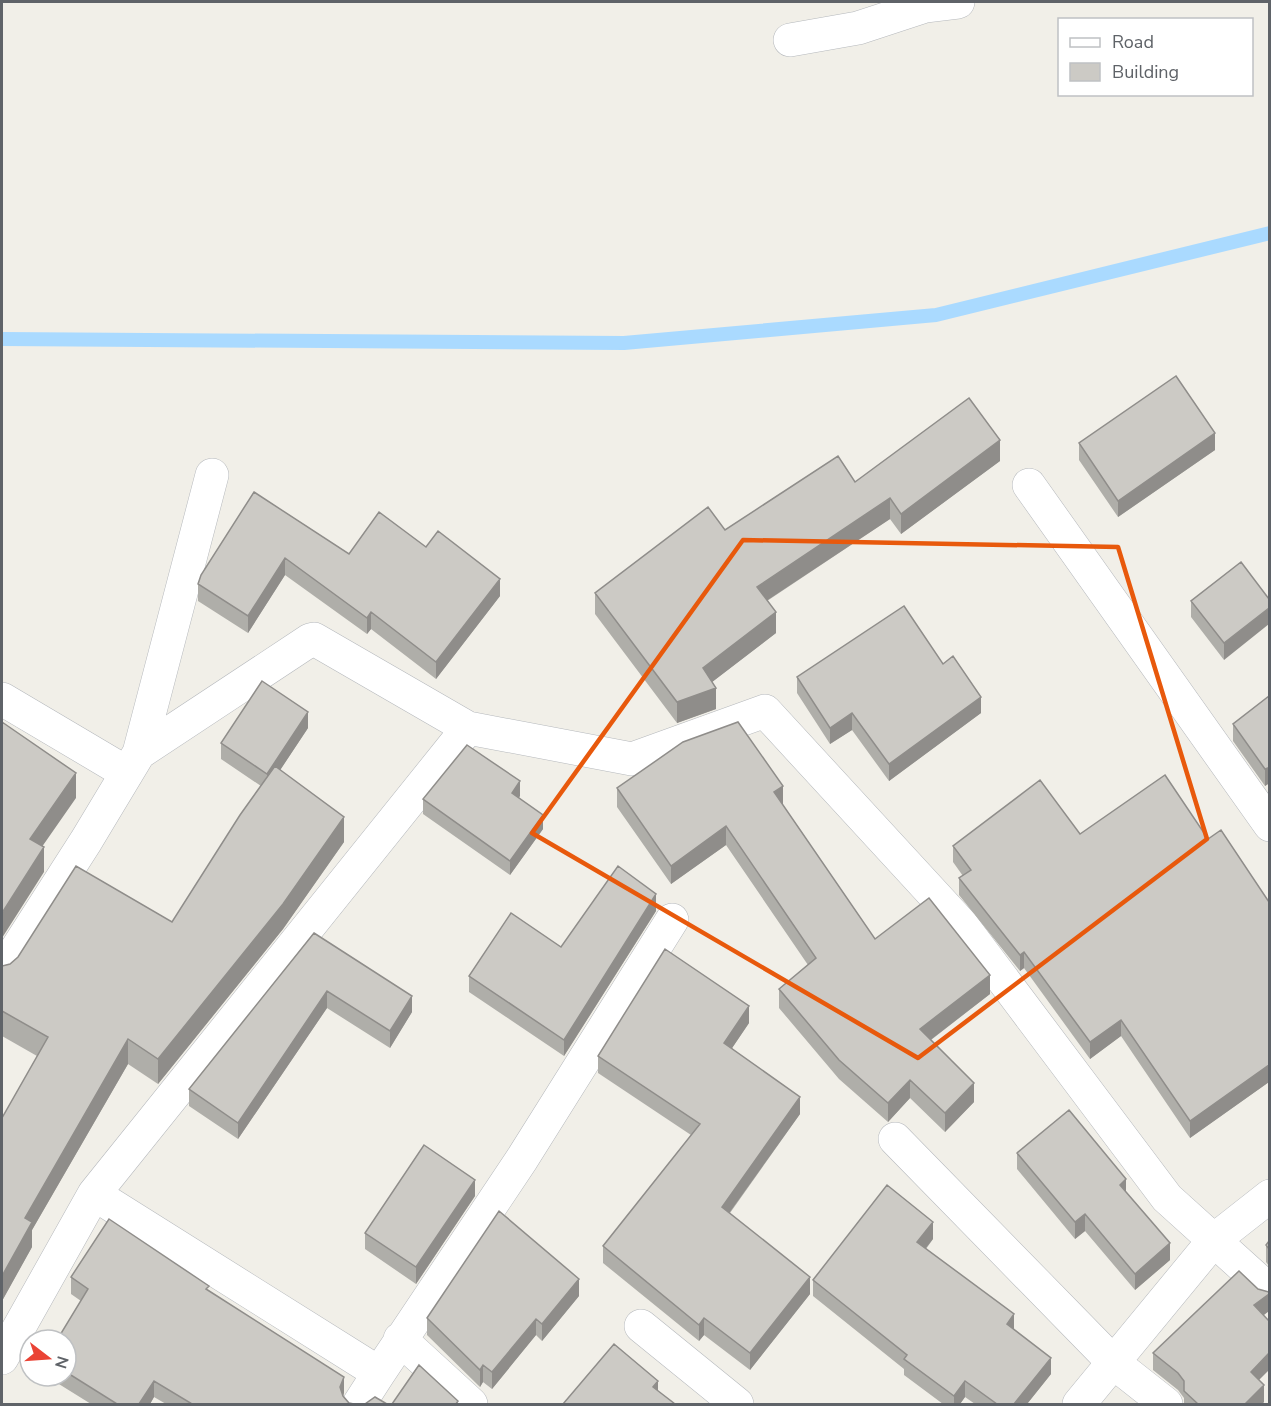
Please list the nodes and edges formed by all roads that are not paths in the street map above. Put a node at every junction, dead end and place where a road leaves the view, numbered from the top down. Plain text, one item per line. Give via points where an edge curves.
1 (957, 2) edge
2 (790, 40) dead end
3 (212, 475) dead end
4 (1029, 485) dead end
5 (2, 699) edge
6 (468, 728) junction
7 (133, 763) junction
8 (1269, 825) edge
9 (672, 920) dead end
10 (2, 972) edge
11 (895, 1138) dead end
12 (94, 1194) junction
13 (1269, 1196) edge
14 (1214, 1240) junction
15 (1269, 1291) edge
16 (641, 1326) dead end
17 (400, 1339) junction
18 (2, 1358) edge
19 (1114, 1363) junction
20 (378, 1373) junction
21 (359, 1404) edge
22 (471, 1404) edge
23 (737, 1404) edge
24 (1079, 1404) edge
25 (1166, 1404) edge

1 - 2 street via 925,6 858,28
3 - 7 street
4 - 8 street
5 - 7 street
6 - 7 street via 314,639
6 - 12 street
6 - 14 street via 632,759 767,712 962,925 1167,1198
7 - 10 street
9 - 17 street via 522,1159
11 - 19 street
12 - 18 street
12 - 20 street
13 - 14 street
14 - 15 street
14 - 19 street
16 - 23 street
17 - 20 street
17 - 22 street
19 - 24 street
19 - 25 street
20 - 21 street

